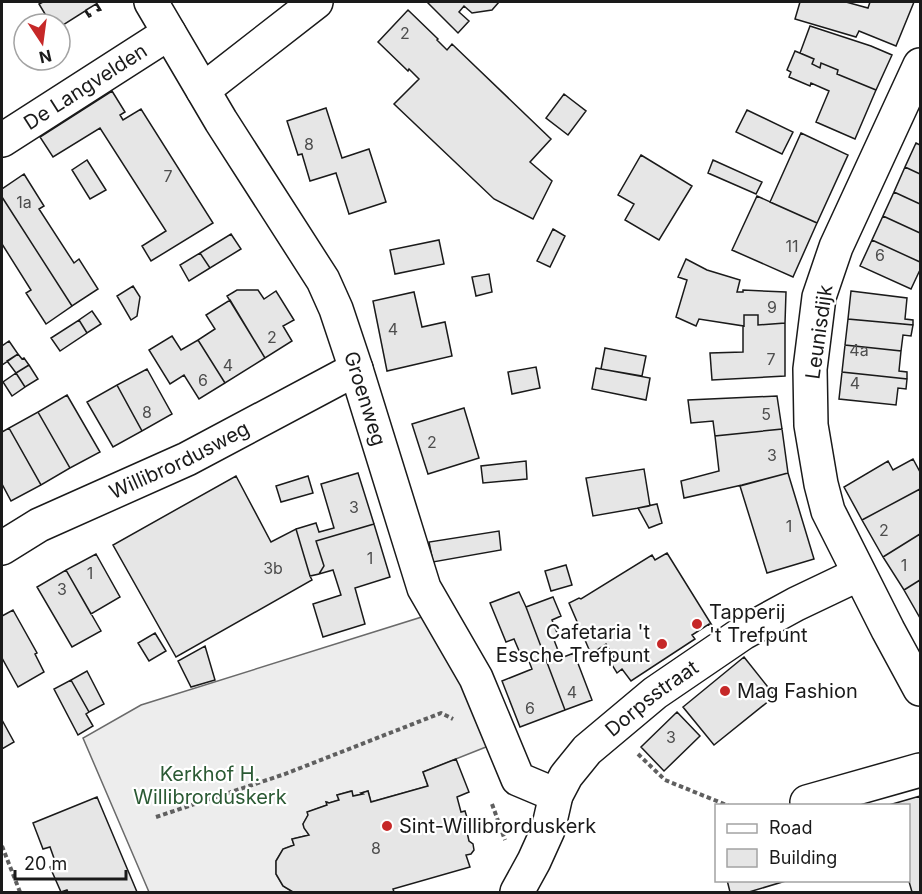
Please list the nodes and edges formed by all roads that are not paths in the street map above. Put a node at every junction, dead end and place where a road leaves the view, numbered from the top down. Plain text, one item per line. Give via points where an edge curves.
1 (151, 2) edge
2 (316, 2) edge
3 (169, 33) junction
4 (921, 64) edge
5 (203, 90) junction
6 (908, 122) edge
7 (2, 140) edge
8 (356, 369) junction
9 (2, 548) edge
10 (859, 573) junction
11 (921, 689) edge
12 (921, 771) edge
13 (556, 795) junction
14 (807, 802) dead end
15 (517, 892) edge

1 - 3 street, Groenweg
2 - 5 street
3 - 5 street, Groenweg
3 - 7 street, De Langvelden
4 - 6 street, Leunisdijk
5 - 8 street, Groenweg via 323,280
6 - 10 street, Leunisdijk via 836,247 819,297 810,369 811,424 820,484 828,511
8 - 9 street, Willibrordusweg via 187,459 39,525
8 - 13 street, Groenweg via 424,588 476,678 518,779
10 - 11 street, Leunisdijk
10 - 13 street, Dorpsstraat via 743,633 655,693 587,750
12 - 14 street
13 - 15 street, Dorpsstraat via 548,830

